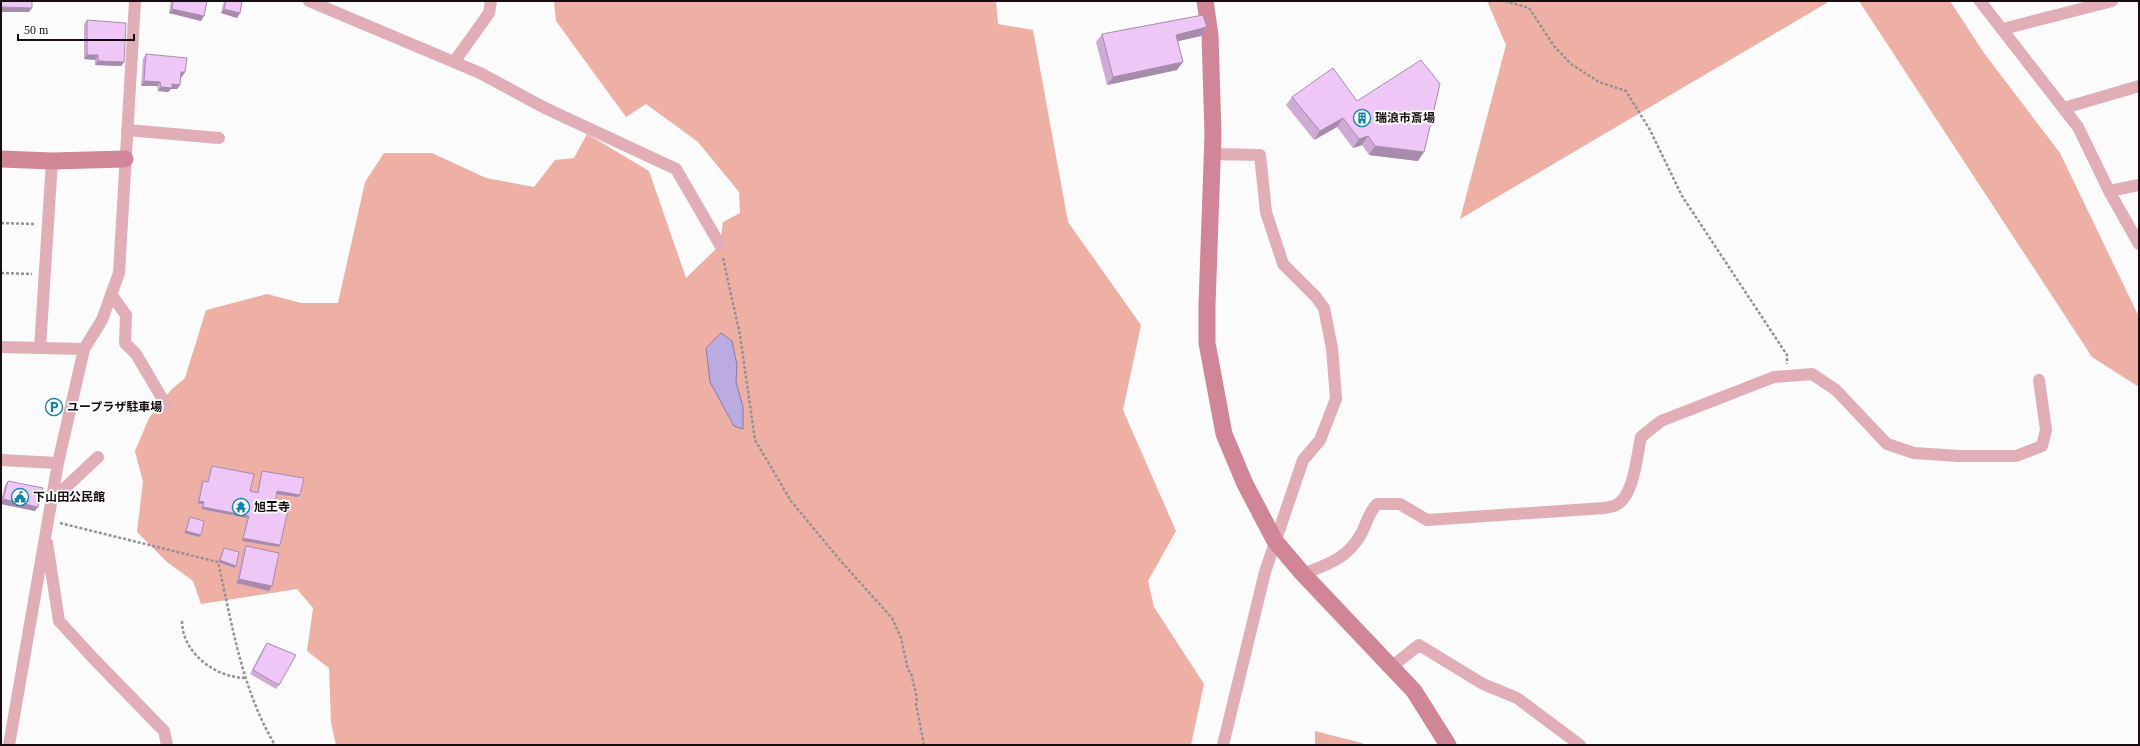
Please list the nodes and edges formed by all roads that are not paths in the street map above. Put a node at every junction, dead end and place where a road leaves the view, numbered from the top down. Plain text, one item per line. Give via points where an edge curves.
1 (135, 1) edge
2 (309, 1) edge
3 (492, 1) edge
4 (1205, 1) edge
5 (1980, 1) edge
6 (2112, 1) edge
7 (2003, 29) junction
8 (454, 62) junction
9 (2139, 86) edge
10 (2064, 108) junction
11 (127, 130) junction
12 (220, 138) dead end
13 (1211, 154) junction
14 (1, 159) edge
15 (125, 159) junction
16 (52, 162) junction
17 (2139, 184) edge
18 (2109, 191) junction
19 (2139, 244) edge
20 (720, 245) road end
21 (111, 294) junction
22 (1, 347) edge
23 (40, 348) junction
24 (84, 349) junction
25 (2039, 380) dead end
26 (166, 405) dead end
27 (98, 457) dead end
28 (1, 460) edge
29 (58, 463) junction
30 (51, 501) junction
31 (45, 534) junction
32 (1275, 541) junction
33 (1303, 574) junction
34 (1391, 667) junction
35 (9, 745) edge
36 (167, 745) edge
37 (1223, 745) edge
38 (1448, 745) edge
39 (1580, 745) edge

1 - 11 street
2 - 8 street
3 - 8 street via 489,14
4 - 13 street via 1210,42 1213,135
5 - 7 street
6 - 7 street
7 - 10 street
8 - 20 street via 676,169
9 - 10 street
10 - 18 street via 2078,127
11 - 12 street
11 - 15 street
13 - 32 street via 1207,305 1210,366 1224,434 1244,484
13 - 32 street via 1260,155 1266,212 1283,264 1324,308 1332,348 1336,399 1320,440 1303,460
14 - 16 street
15 - 16 street
15 - 21 street via 119,273
16 - 23 street
17 - 18 street
18 - 19 street
21 - 24 street via 102,320
21 - 26 street via 126,315 125,343 136,354
22 - 23 street
23 - 24 street
24 - 29 street
25 - 33 street via 2046,430 2042,446 2016,456 1959,456 1914,453 1887,444 1836,390 1812,374 1774,377 1661,421 1640,437 1632,482 1627,494 1617,505 1427,520 1400,504 1376,504 1369,512 1362,533 1353,547 1340,559
27 - 30 street
28 - 29 street
29 - 30 street
30 - 31 street
31 - 35 street
31 - 36 street via 59,621 164,731
32 - 33 street
32 - 37 street via 1265,572
33 - 34 street
34 - 38 street via 1414,691
34 - 39 street via 1419,645 1483,684 1517,698

